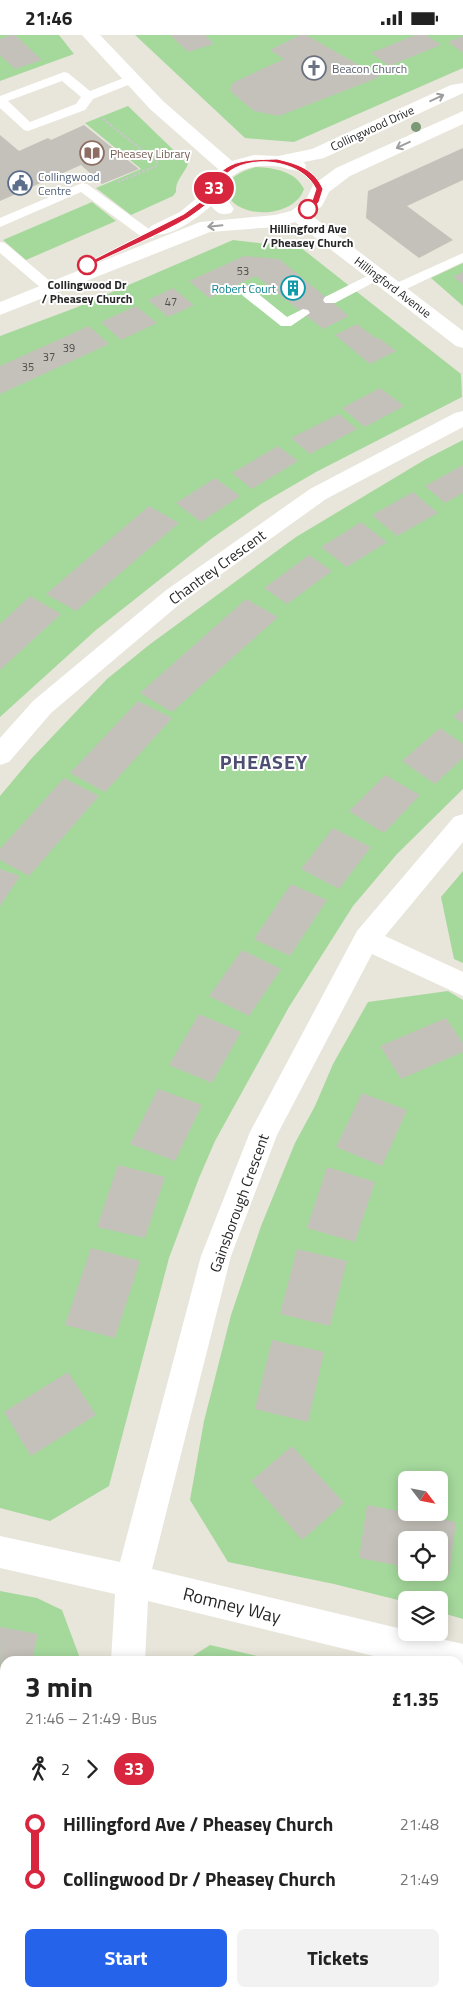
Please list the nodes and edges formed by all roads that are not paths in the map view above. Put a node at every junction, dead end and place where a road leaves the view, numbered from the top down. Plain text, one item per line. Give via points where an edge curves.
1 (90, 35) edge
2 (129, 80) junction
3 (463, 88) edge
4 (88, 96) junction
5 (0, 101) edge
6 (463, 117) edge
7 (279, 161) junction
8 (229, 168) junction
9 (320, 189) junction
10 (214, 194) junction
11 (298, 215) junction
12 (263, 222) junction
13 (0, 223) edge
14 (148, 235) junction
15 (0, 246) edge
16 (463, 257) edge
17 (377, 275) junction
18 (46, 285) junction
19 (395, 289) junction
20 (247, 292) dead end
21 (330, 301) dead end
22 (0, 308) edge
23 (303, 313) dead end
24 (463, 341) edge
25 (463, 418) edge
26 (0, 755) edge
27 (463, 824) edge
28 (366, 939) junction
29 (463, 985) edge
30 (0, 1552) edge
31 (132, 1581) junction
32 (128, 1656) edge
33 (442, 1656) edge

1 - 2 street
2 - 4 lane
2 - 8 street via 190,139
7 -> 3 street, Collingwood Drive via 317,154
4 - 5 lane via 64,77
4 - 5 lane via 81,107 28,127
6 -> 9 street, Collingwood Drive via 343,172
7 - 8 street, Collingwood Drive via 255,161
7 - 9 street, Collingwood Drive via 306,171
8 - 10 street, Collingwood Drive via 216,181
9 - 11 street, Collingwood Drive via 315,202
10 - 12 street, Collingwood Drive via 222,207 234,215
10 - 14 street, Collingwood Drive via 187,216
11 - 12 street, Collingwood Drive
11 - 17 street, Hillingford Avenue
12 -> 22 street, Collingwood Drive via 207,226
13 - 14 lane via 82,187
14 - 18 street, Collingwood Drive
15 - 18 lane
16 - 19 lane
17 - 19 street, Hillingford Avenue
17 - 21 lane
18 - 22 street, Collingwood Drive
19 - 24 street, Hillingford Avenue
20 - 23 lane via 286,323
25 - 26 street, Chantrey Crescent via 318,494 173,597 42,707
27 - 28 street, Gainsborough Crescent
28 - 29 street
28 - 31 street, Gainsborough Crescent via 264,1132 216,1256
30 - 31 street, Romney Way
31 - 32 street, Gainsborough Crescent
31 - 33 street, Romney Way

